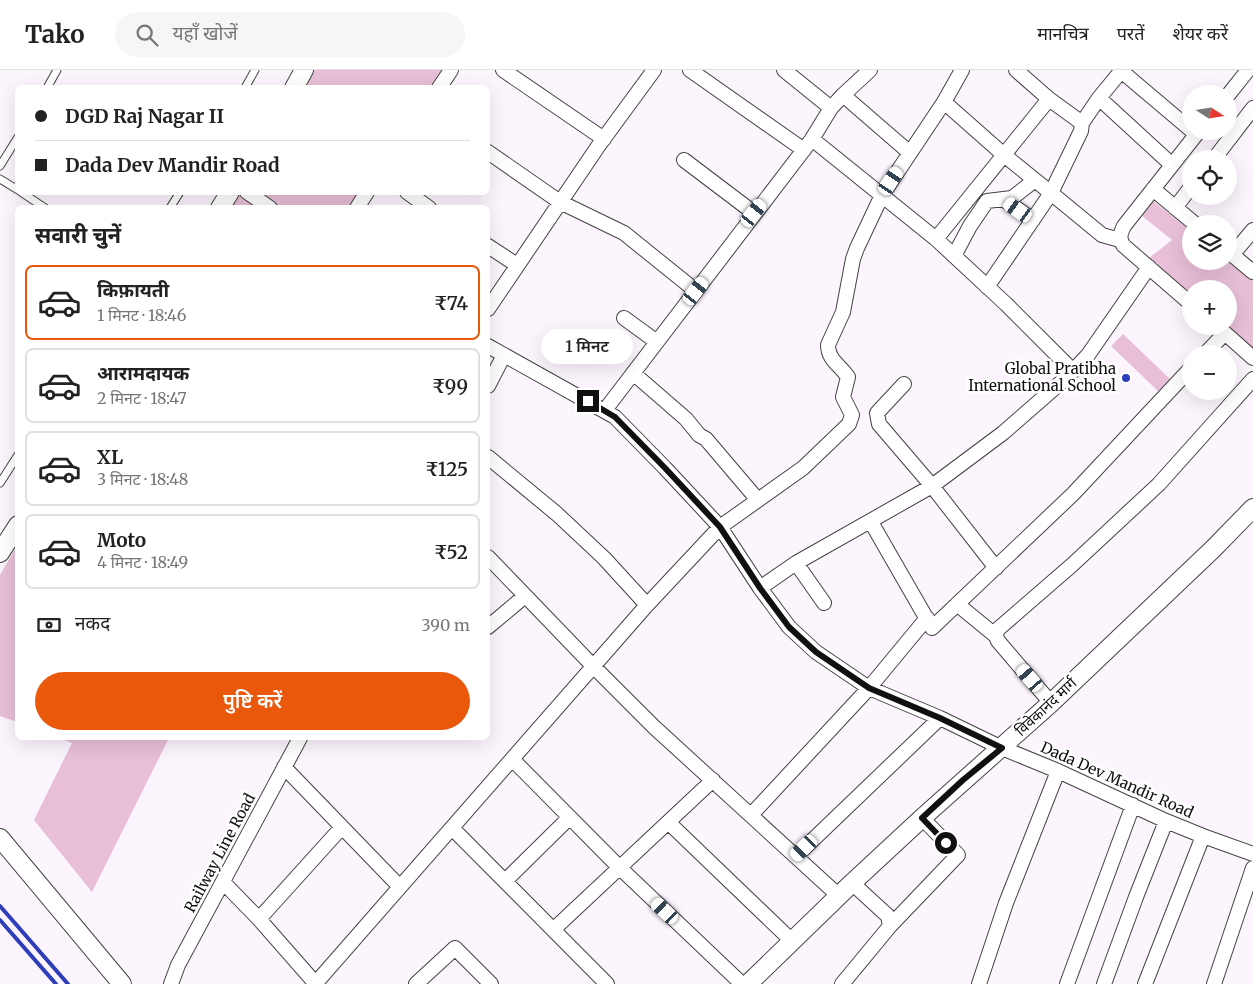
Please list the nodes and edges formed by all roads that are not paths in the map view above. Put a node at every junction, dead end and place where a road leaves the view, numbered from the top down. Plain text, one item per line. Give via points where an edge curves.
1 (57, 70) edge
2 (245, 70) edge
3 (304, 70) edge
4 (451, 70) edge
5 (503, 70) edge
6 (690, 70) edge
7 (784, 70) edge
8 (870, 70) edge
9 (962, 70) edge
10 (1016, 70) edge
11 (1121, 70) edge
12 (1248, 70) edge
13 (254, 72) edge
14 (647, 72) edge
15 (49, 85) edge
16 (246, 85) edge
17 (296, 85) edge
18 (441, 85) edge
19 (1236, 85) edge
20 (843, 95) junction
21 (1099, 98) junction
22 (1049, 99) junction
23 (944, 102) junction
24 (831, 108) junction
25 (1253, 108) edge
26 (1182, 121) edge
27 (1082, 123) junction
28 (604, 139) junction
29 (1189, 140) edge
30 (15, 141) edge
31 (808, 145) junction
32 (1221, 150) edge
33 (490, 153) edge
34 (910, 153) junction
35 (1004, 155) junction
36 (684, 160) dead end
37 (1172, 164) junction
38 (0, 166) edge
39 (0, 180) edge
40 (1035, 180) junction
41 (15, 188) edge
42 (1153, 189) junction
43 (1051, 193) junction
44 (26, 195) edge
45 (251, 195) edge
46 (411, 195) edge
47 (882, 195) junction
48 (1003, 199) junction
49 (1182, 199) edge
50 (560, 202) junction
51 (40, 205) edge
52 (266, 205) edge
53 (425, 205) edge
54 (1175, 208) junction
55 (754, 213) junction
56 (1184, 215) edge
57 (1032, 220) junction
58 (1253, 230) edge
59 (936, 239) junction
60 (1120, 240) junction
61 (1237, 246) edge
62 (490, 247) edge
63 (954, 256) junction
64 (1237, 259) edge
65 (517, 265) junction
66 (1149, 267) junction
67 (1253, 272) edge
68 (987, 287) junction
69 (696, 291) junction
70 (1182, 296) edge
71 (490, 306) edge
72 (624, 318) dead end
73 (1227, 335) edge
74 (657, 342) junction
75 (490, 347) edge
76 (504, 355) junction
77 (1253, 358) edge
78 (1073, 371) junction
79 (633, 373) junction
80 (1182, 378) edge
81 (1253, 379) edge
82 (490, 382) edge
83 (904, 384) dead end
84 (605, 410) junction
85 (490, 459) edge
86 (15, 460) edge
87 (0, 483) edge
88 (932, 486) junction
89 (758, 499) junction
90 (1253, 508) edge
91 (871, 522) junction
92 (720, 527) junction
93 (15, 530) edge
94 (0, 553) edge
95 (490, 559) edge
96 (796, 564) junction
97 (996, 568) junction
98 (760, 588) junction
99 (525, 596) junction
100 (824, 603) dead end
101 (958, 604) junction
102 (647, 605) junction
103 (927, 618) junction
104 (490, 625) edge
105 (996, 636) junction
106 (593, 666) junction
107 (869, 688) junction
108 (1051, 703) junction
109 (940, 718) junction
110 (299, 740) edge
111 (1002, 748) junction
112 (512, 759) junction
113 (284, 767) junction
114 (1058, 771) junction
115 (713, 780) junction
116 (1133, 805) junction
117 (751, 815) junction
118 (569, 818) junction
119 (922, 818) junction
120 (1166, 821) junction
121 (668, 822) junction
122 (342, 827) junction
123 (452, 828) junction
124 (1203, 836) junction
125 (0, 838) edge
126 (1253, 854) edge
127 (796, 856) junction
128 (619, 867) junction
129 (1253, 868) edge
130 (505, 881) junction
131 (222, 882) junction
132 (852, 883) junction
133 (400, 887) junction
134 (839, 896) junction
135 (259, 919) junction
136 (890, 926) junction
137 (554, 929) junction
138 (792, 941) junction
139 (122, 984) edge
140 (171, 984) edge
141 (316, 984) edge
142 (416, 984) edge
143 (490, 984) edge
144 (607, 984) edge
145 (742, 984) edge
146 (748, 984) edge
147 (842, 984) edge
148 (979, 984) edge
149 (1067, 984) edge
150 (1104, 984) edge
151 (1145, 984) edge
152 (1214, 984) edge

1 - 15 lane
2 - 13 lane
3 - 17 street
4 - 18 street
5 - 28 street
6 - 31 street
7 - 24 street
8 - 20 street
9 - 23 street
10 - 22 street
11 - 21 street
11 - 26 street
12 - 19 street
13 - 16 lane
14 - 28 street
20 - 24 street
20 - 34 street
21 - 27 street
21 - 37 street
22 - 27 street
22 - 35 street
23 - 34 street
23 - 35 street
24 - 31 street
25 - 32 street
27 - 43 street
28 - 50 street
29 - 37 street
30 - 38 lane
31 - 47 street
31 - 55 street
33 - 50 street
34 - 47 street
35 - 40 street
35 - 59 street
36 - 55 street
37 - 42 street
39 - 41 lane
40 - 43 street
40 - 48 street via 1012,198
42 - 54 street
42 - 60 street via 1124,226
43 - 57 street
43 - 60 street via 1102,235
44 - 51 lane
45 - 52 street
46 - 53 street
47 - 59 street
47 - 89 street via 853,259 843,312 828,345 832,359 848,377 844,397 851,410 851,420 803,468
48 - 57 street
48 - 63 street via 987,201
49 - 54 street
50 - 65 street
50 - 69 street via 624,233
54 - 56 street
55 - 69 street
57 - 68 street
58 - 61 street
59 - 63 street
60 - 66 street
62 - 65 street
63 - 68 street
64 - 67 street
65 - 71 street
66 - 70 street
66 - 78 street via 1094,348
68 - 78 street
69 - 74 street
72 - 74 street
73 - 77 street
74 - 79 street
75 - 76 street, Dada Dev Mandir Road
76 - 82 street
76 - 84 street, Dada Dev Mandir Road
78 - 88 street via 1003,433
79 - 84 street
79 - 89 street via 706,439
80 - 97 street via 1073,494
81 - 105 street via 1159,484 1072,565 1003,623
83 - 88 street via 880,409 877,419
84 - 92 street, Dada Dev Mandir Road
85 - 102 street via 604,558
86 - 87 lane
88 - 91 street
88 - 97 street
89 - 92 street
90 - 108 street, विवेकानंद मार्ग
91 - 96 street
91 - 103 street
92 - 98 street, Dada Dev Mandir Road
92 - 102 street
93 - 94 street
95 - 99 street
96 - 98 street
96 - 100 street
97 - 101 street
98 - 107 street, Dada Dev Mandir Road via 789,627 816,652
99 - 104 street
99 - 106 street
101 - 103 street via 932,628
101 - 105 street
102 - 106 street
103 - 107 street
105 - 108 street
106 - 112 street
106 - 115 street
107 - 109 street, Dada Dev Mandir Road
107 - 117 street
108 - 111 street, विवेकानंद मार्ग
109 - 111 street, Dada Dev Mandir Road
109 - 127 street
110 - 113 street, Railway Line Road
111 - 114 street, Dada Dev Mandir Road
111 - 119 street, विवेकानंद मार्ग
112 - 118 street
112 - 123 street
113 - 122 street
113 - 131 street, Railway Line Road
114 - 116 street, Dada Dev Mandir Road
114 - 148 street via 1006,903
115 - 117 street
115 - 121 street
116 - 120 street, Dada Dev Mandir Road
116 - 149 street
117 - 127 street
118 - 128 street
118 - 130 street
119 - 132 street, विवेकानंद मार्ग
119 - 136 street via 958,855
120 - 124 street, Dada Dev Mandir Road
120 - 150 street
121 - 128 street
121 - 138 street
122 - 133 street
122 - 135 street
123 - 130 street
123 - 133 street
124 - 126 street, Dada Dev Mandir Road
124 - 151 street
125 - 139 street
127 - 134 street
128 - 137 street
128 - 145 street
129 - 152 street
130 - 137 street
131 - 135 street
131 - 140 street, Railway Line Road
132 - 134 street, विवेकानंद मार्ग
132 - 136 street via 888,916
133 - 141 street
134 - 138 street, विवेकानंद मार्ग
135 - 141 street
136 - 147 street
137 - 144 street
138 - 146 street, विवेकानंद मार्ग
142 - 143 street via 455,948

